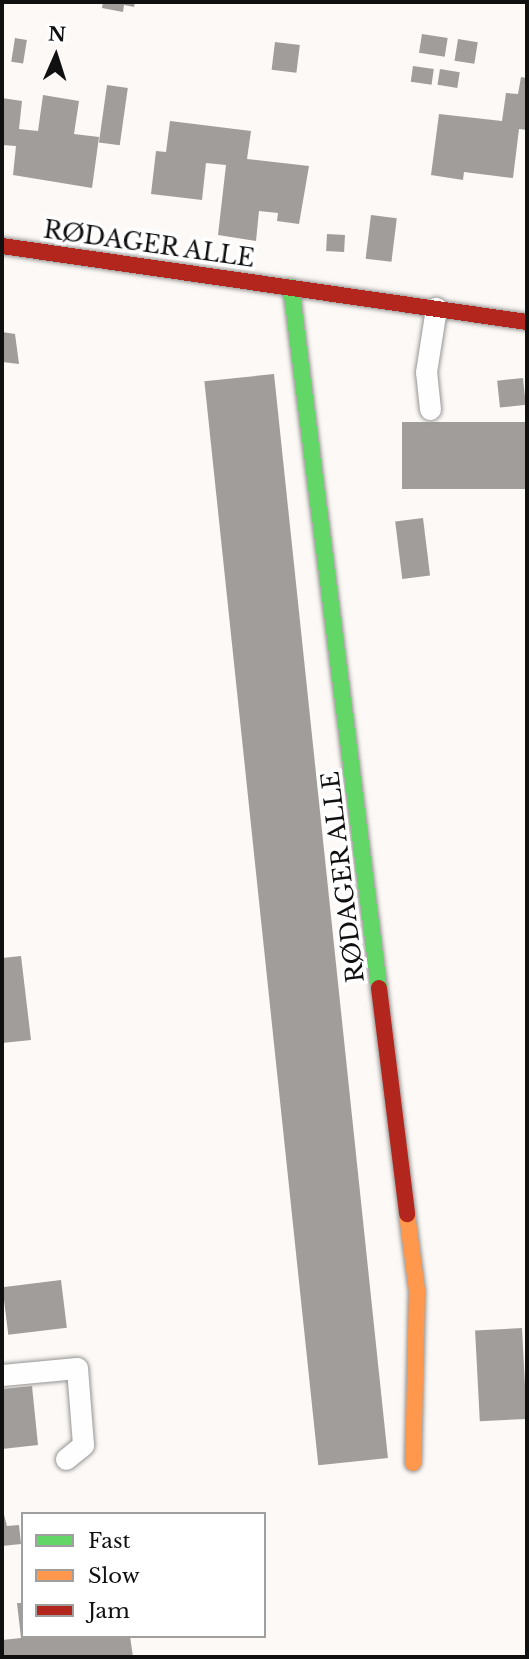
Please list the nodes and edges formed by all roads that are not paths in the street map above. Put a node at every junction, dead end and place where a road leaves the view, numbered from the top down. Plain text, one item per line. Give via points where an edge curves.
1 (2, 246) edge
2 (291, 287) junction
3 (436, 309) junction
4 (527, 322) edge
5 (430, 409) dead end
6 (2, 1375) edge
7 (66, 1459) dead end
8 (413, 1462) dead end

1 - 2 street, RØDAGER ALLE
2 - 3 street, RØDAGER ALLE
2 - 8 street, RØDAGER ALLE via 417,1291
3 - 4 street, RØDAGER ALLE
3 - 5 lane via 426,372
6 - 7 lane via 77,1368 83,1445

